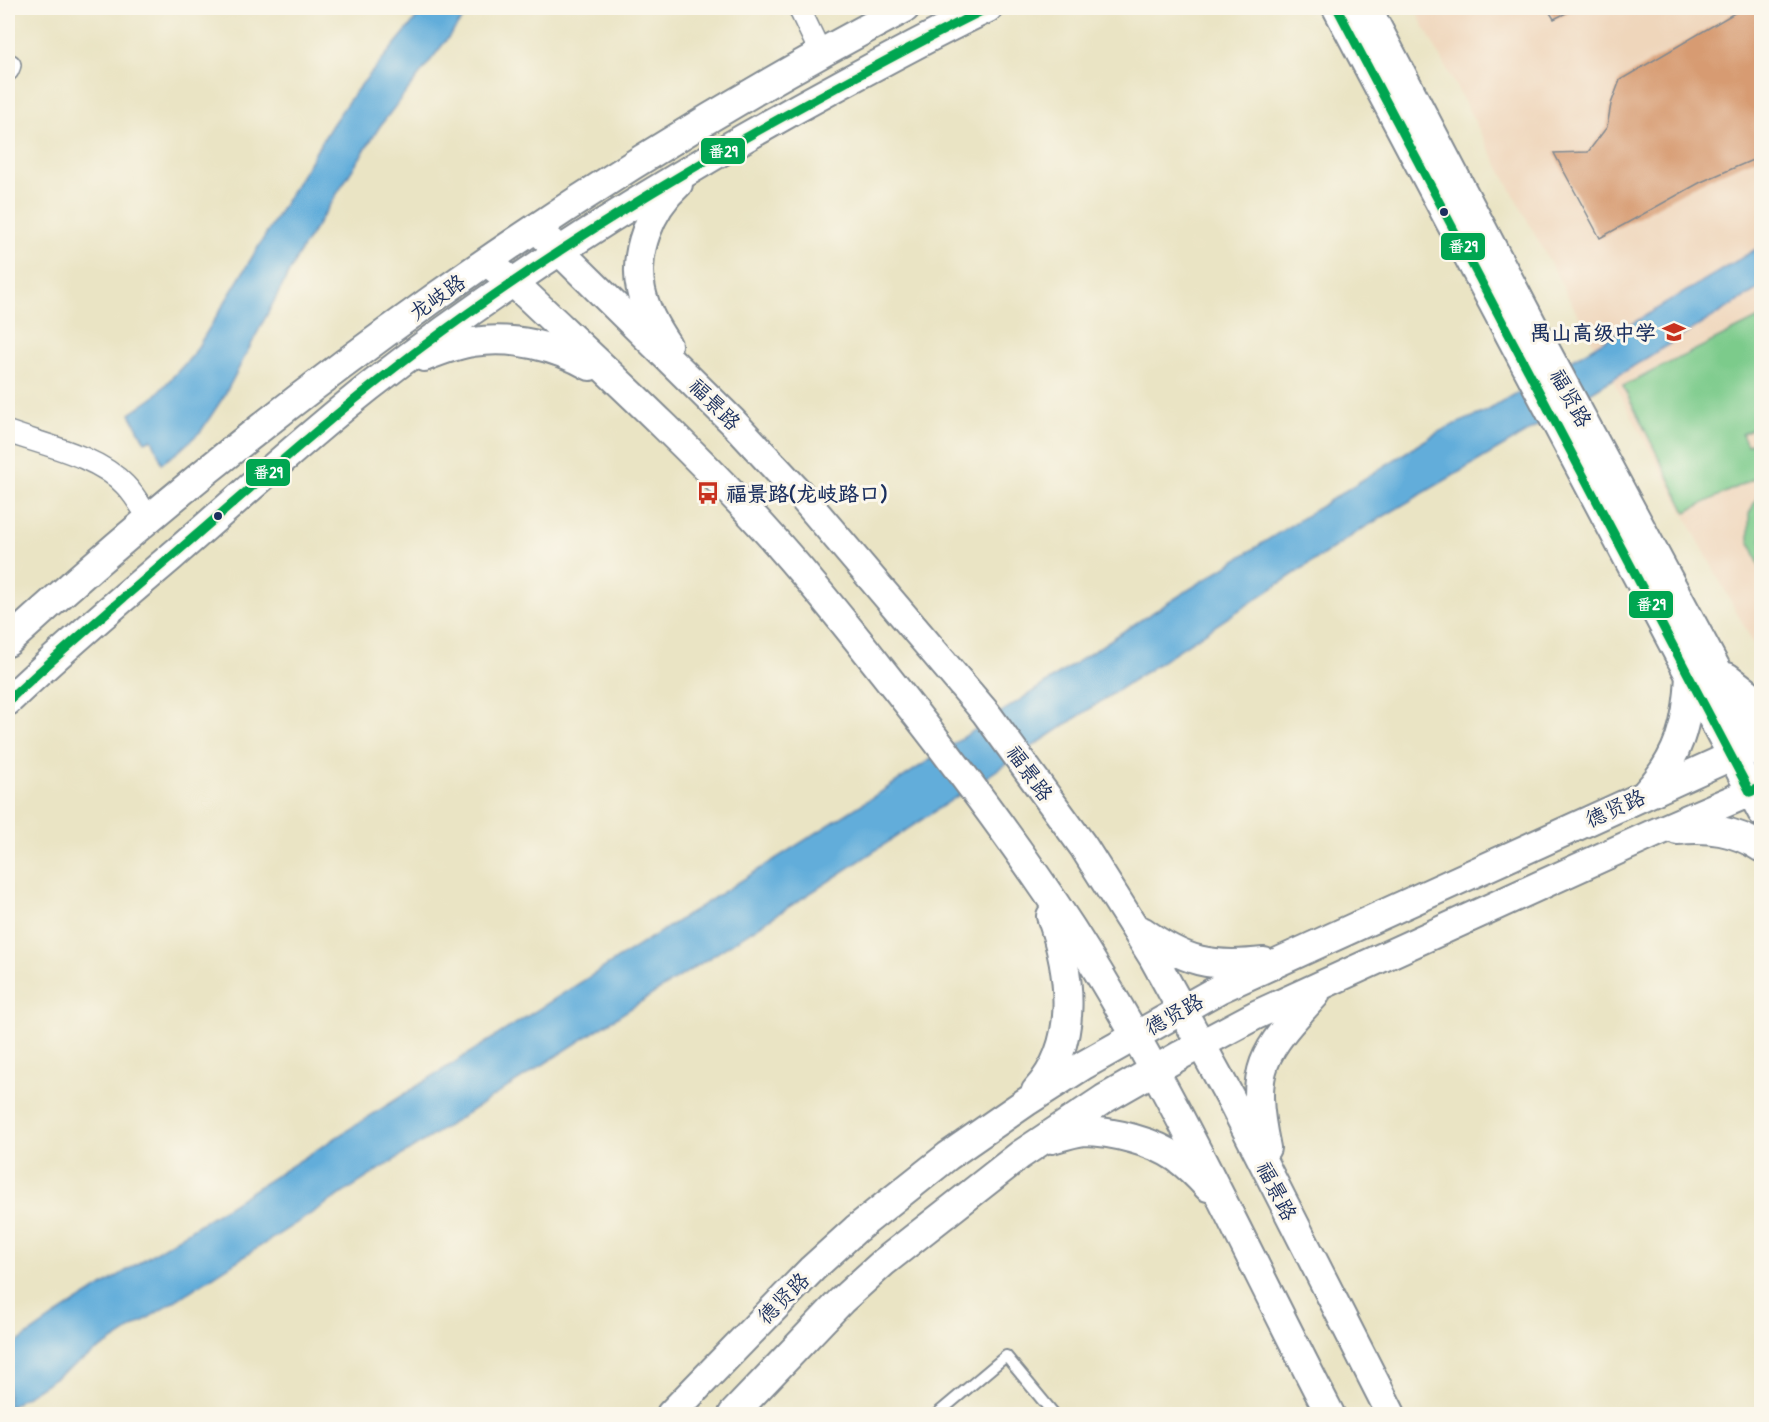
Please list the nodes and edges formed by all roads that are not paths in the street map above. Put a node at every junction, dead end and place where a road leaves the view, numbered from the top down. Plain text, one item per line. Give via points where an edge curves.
1 (799, 8) edge
2 (905, 8) edge
3 (988, 8) edge
4 (1337, 8) edge
5 (1367, 8) edge
6 (821, 54) junction
7 (706, 160) junction
8 (536, 228) junction
9 (559, 252) junction
10 (487, 262) junction
11 (514, 283) junction
12 (1535, 357) junction
13 (396, 367) junction
14 (619, 383) junction
15 (701, 390) junction
16 (8, 432) edge
17 (149, 519) junction
18 (8, 642) edge
19 (1702, 671) junction
20 (8, 701) edge
21 (1761, 704) edge
22 (1753, 749) edge
23 (1643, 795) junction
24 (1758, 797) edge
25 (1657, 832) junction
26 (1761, 848) edge
27 (1039, 880) junction
28 (1133, 924) junction
29 (1284, 959) junction
30 (1322, 986) junction
31 (1181, 1010) junction
32 (1134, 1036) junction
33 (1200, 1045) junction
34 (1154, 1071) junction
35 (1026, 1102) junction
36 (1038, 1142) junction
37 (1273, 1183) junction
38 (1224, 1206) junction
39 (670, 1414) edge
40 (733, 1414) edge
41 (937, 1414) edge
42 (1054, 1414) edge
43 (1330, 1414) edge
44 (1390, 1414) edge

1 - 6 street
2 - 6 street, 龙岐路
3 - 7 street, 龙岐路
4 - 12 street, 福贤路
5 - 12 street, 福贤路
6 - 8 street, 龙岐路 via 659,149
7 - 9 street, 龙岐路
7 - 15 street via 670,192 650,222 639,263 641,292 648,312
8 - 9 street, 福景路
8 - 10 street, 龙岐路
9 - 11 street, 龙岐路
9 - 15 street, 福景路
10 - 11 street
10 - 17 street, 龙岐路 via 353,358
11 - 13 street, 龙岐路
11 - 14 street
12 - 19 street, 福贤路
13 - 14 street via 451,347 498,341 553,349 579,359
13 - 20 street, 龙岐路 via 304,440
14 - 27 street via 698,458 832,608 941,744
15 - 28 street, 福景路 via 799,493 986,713 1083,846
16 - 17 street via 108,470 125,484
17 - 18 street, 龙岐路
19 - 21 street
19 - 22 street, 福贤路
19 - 23 street via 1671,758 1660,778
22 - 23 street, 德贤路
22 - 24 street, 福贤路
23 - 29 street, 德贤路
24 - 25 street, 德贤路
25 - 26 street via 1697,828 1726,831
25 - 30 street, 德贤路
27 - 32 street
27 - 35 street via 1064,960 1068,1004 1065,1030 1048,1077
28 - 29 street via 1175,953 1193,960 1242,964
28 - 31 street, 福景路
29 - 31 street, 德贤路
30 - 33 street, 德贤路
30 - 37 street via 1274,1042 1260,1076 1260,1117
31 - 32 street, 德贤路
31 - 33 street, 福景路
32 - 34 street
32 - 35 street, 德贤路
33 - 34 street, 德贤路
33 - 37 street, 福景路
34 - 36 street, 德贤路
34 - 38 street
35 - 39 street, 德贤路 via 948,1156 856,1229
36 - 38 street via 1082,1131 1111,1134 1160,1149 1177,1158
36 - 40 street, 德贤路 via 884,1262 841,1301
37 - 44 street, 福景路
38 - 43 street
41 - 42 lane via 1006,1356

